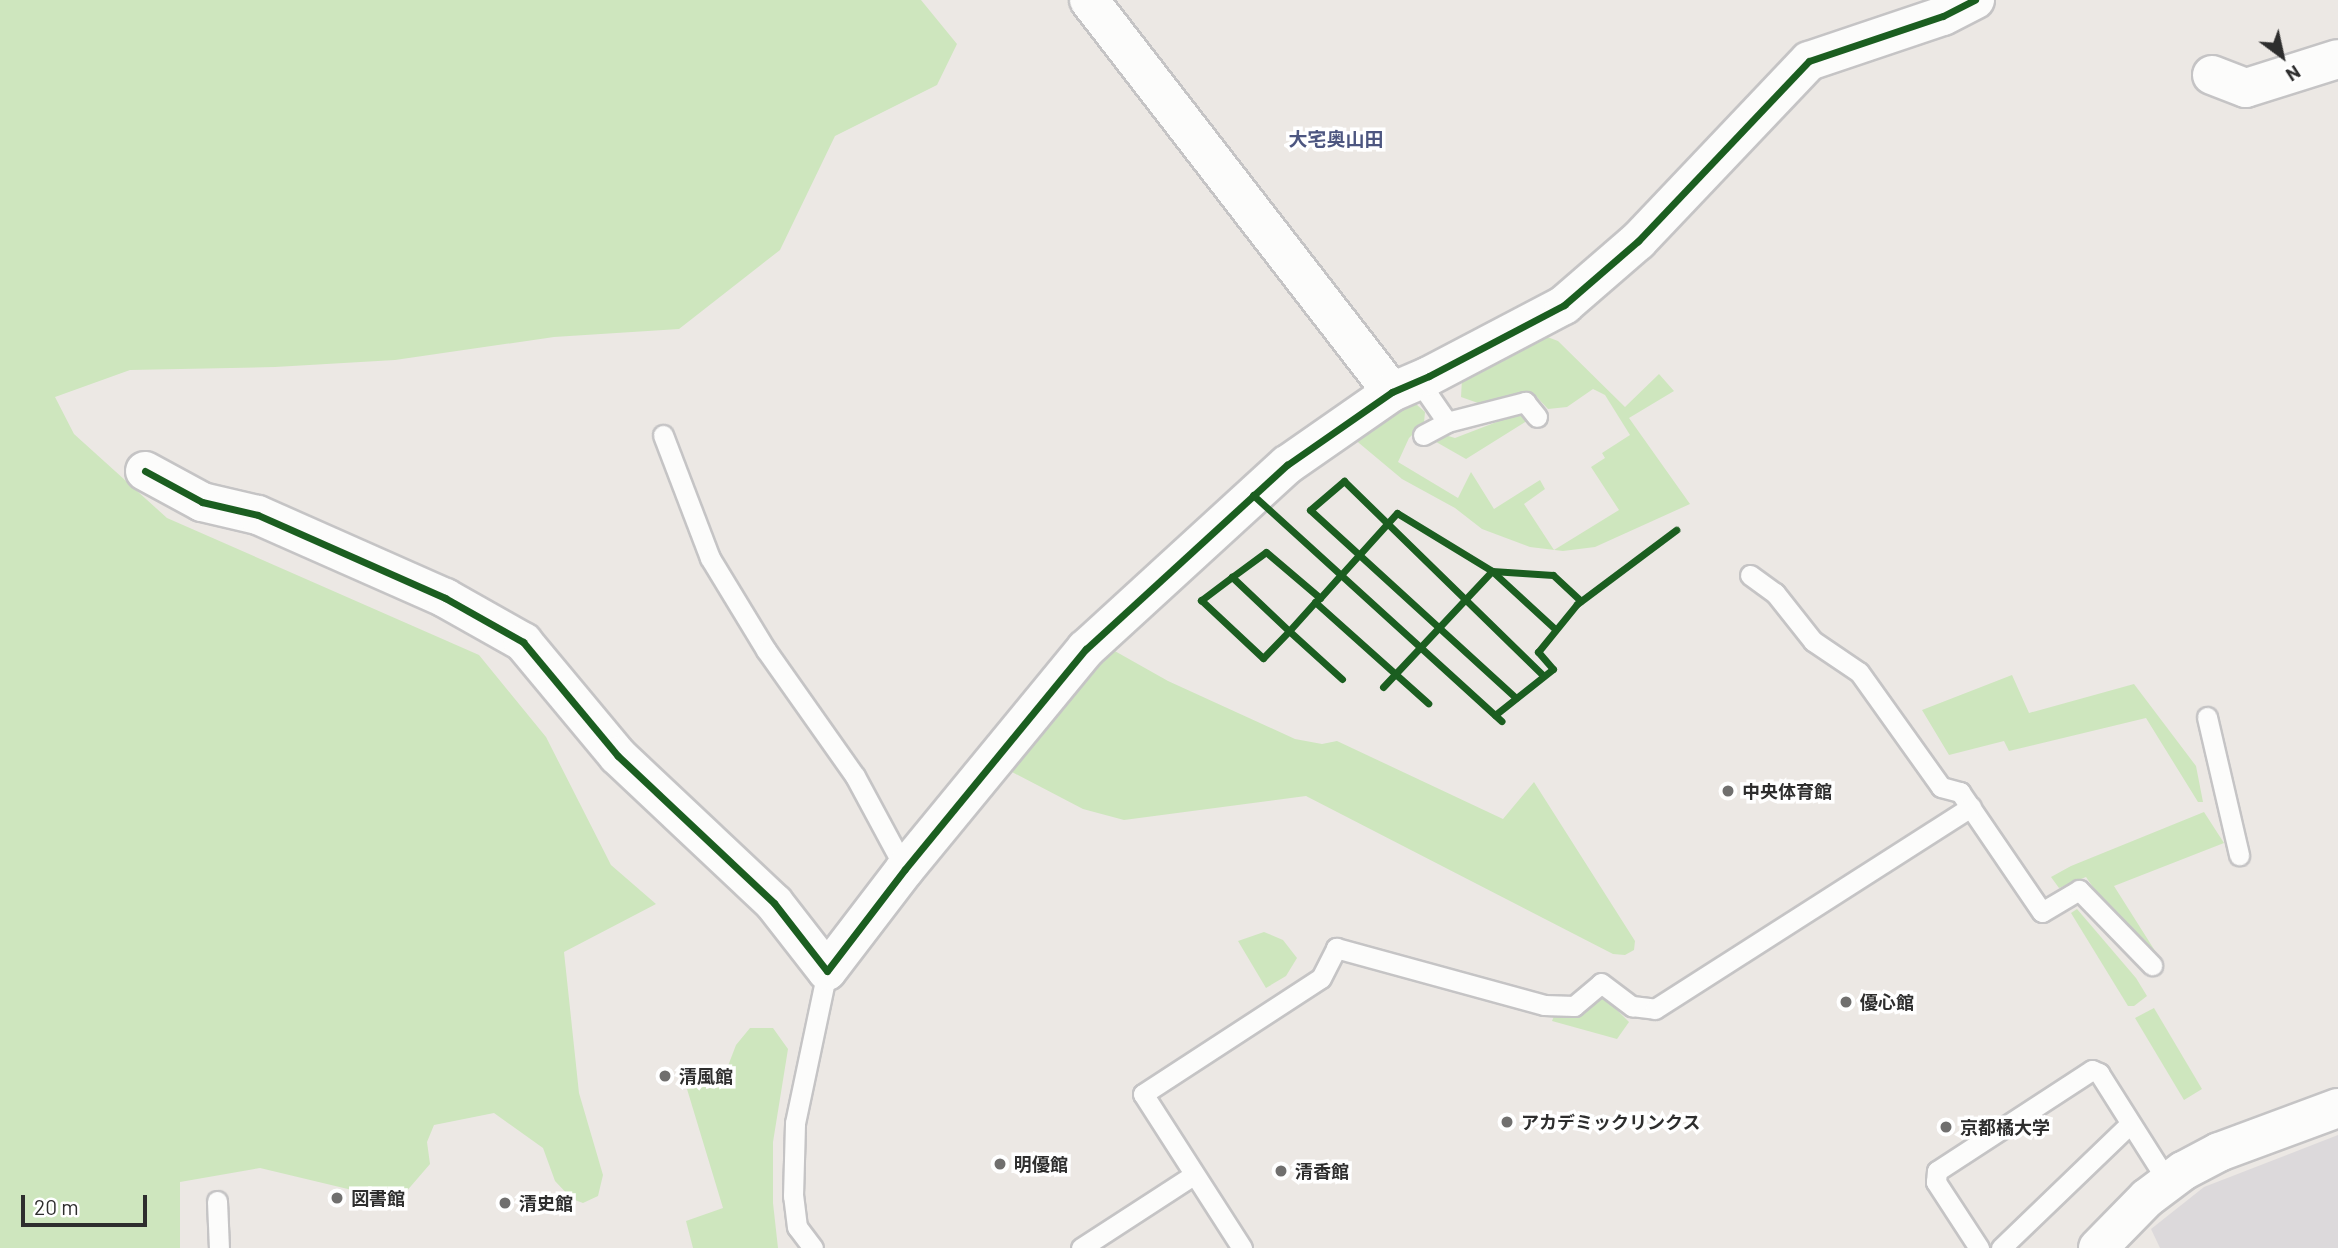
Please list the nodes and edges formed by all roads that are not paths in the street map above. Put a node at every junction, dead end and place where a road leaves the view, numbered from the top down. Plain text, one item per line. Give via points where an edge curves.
1 (1089, 0) edge
2 (1975, 0) edge
3 (2338, 59) edge
4 (2212, 75) dead end
5 (1405, 386) junction
6 (1537, 417) dead end
7 (1447, 422) junction
8 (663, 435) dead end
9 (1423, 435) dead end
10 (145, 471) dead end
11 (1750, 575) dead end
12 (2207, 717) dead end
13 (1971, 807) junction
14 (2239, 855) dead end
15 (905, 869) junction
16 (2151, 965) dead end
17 (827, 971) junction
18 (2338, 1108) edge
19 (2130, 1124) junction
20 (1192, 1176) junction
21 (2168, 1182) junction
22 (217, 1201) dead end
23 (219, 1248) edge
24 (813, 1248) edge
25 (1081, 1248) edge
26 (1241, 1248) edge
27 (1979, 1248) edge
28 (2001, 1248) edge
29 (2098, 1248) edge

1 - 5 street
2 - 5 street via 1943,16 1809,61 1638,241 1564,305
3 - 4 street via 2246,88
5 - 7 lane
5 - 15 street via 1287,465 1086,649
6 - 7 lane via 1525,402
7 - 9 lane
8 - 15 lane via 710,558 766,650 855,776
10 - 17 street via 202,502 258,515 446,598 523,642 618,756 774,903
11 - 13 lane via 1775,593 1814,641 1859,672 1941,787 1960,792
12 - 14 lane
13 - 16 lane via 2042,912 2079,890
13 - 20 lane via 1655,1009 1632,1006 1601,984 1574,1006 1544,1005 1336,948 1321,978 1143,1094
15 - 17 street
17 - 24 lane via 794,1122 797,1227
18 - 21 street via 2219,1152
19 - 21 lane
19 - 27 lane via 2099,1073 2092,1070 1939,1168 1936,1182
19 - 28 lane
20 - 25 lane
20 - 26 lane
21 - 29 street
22 - 23 lane

